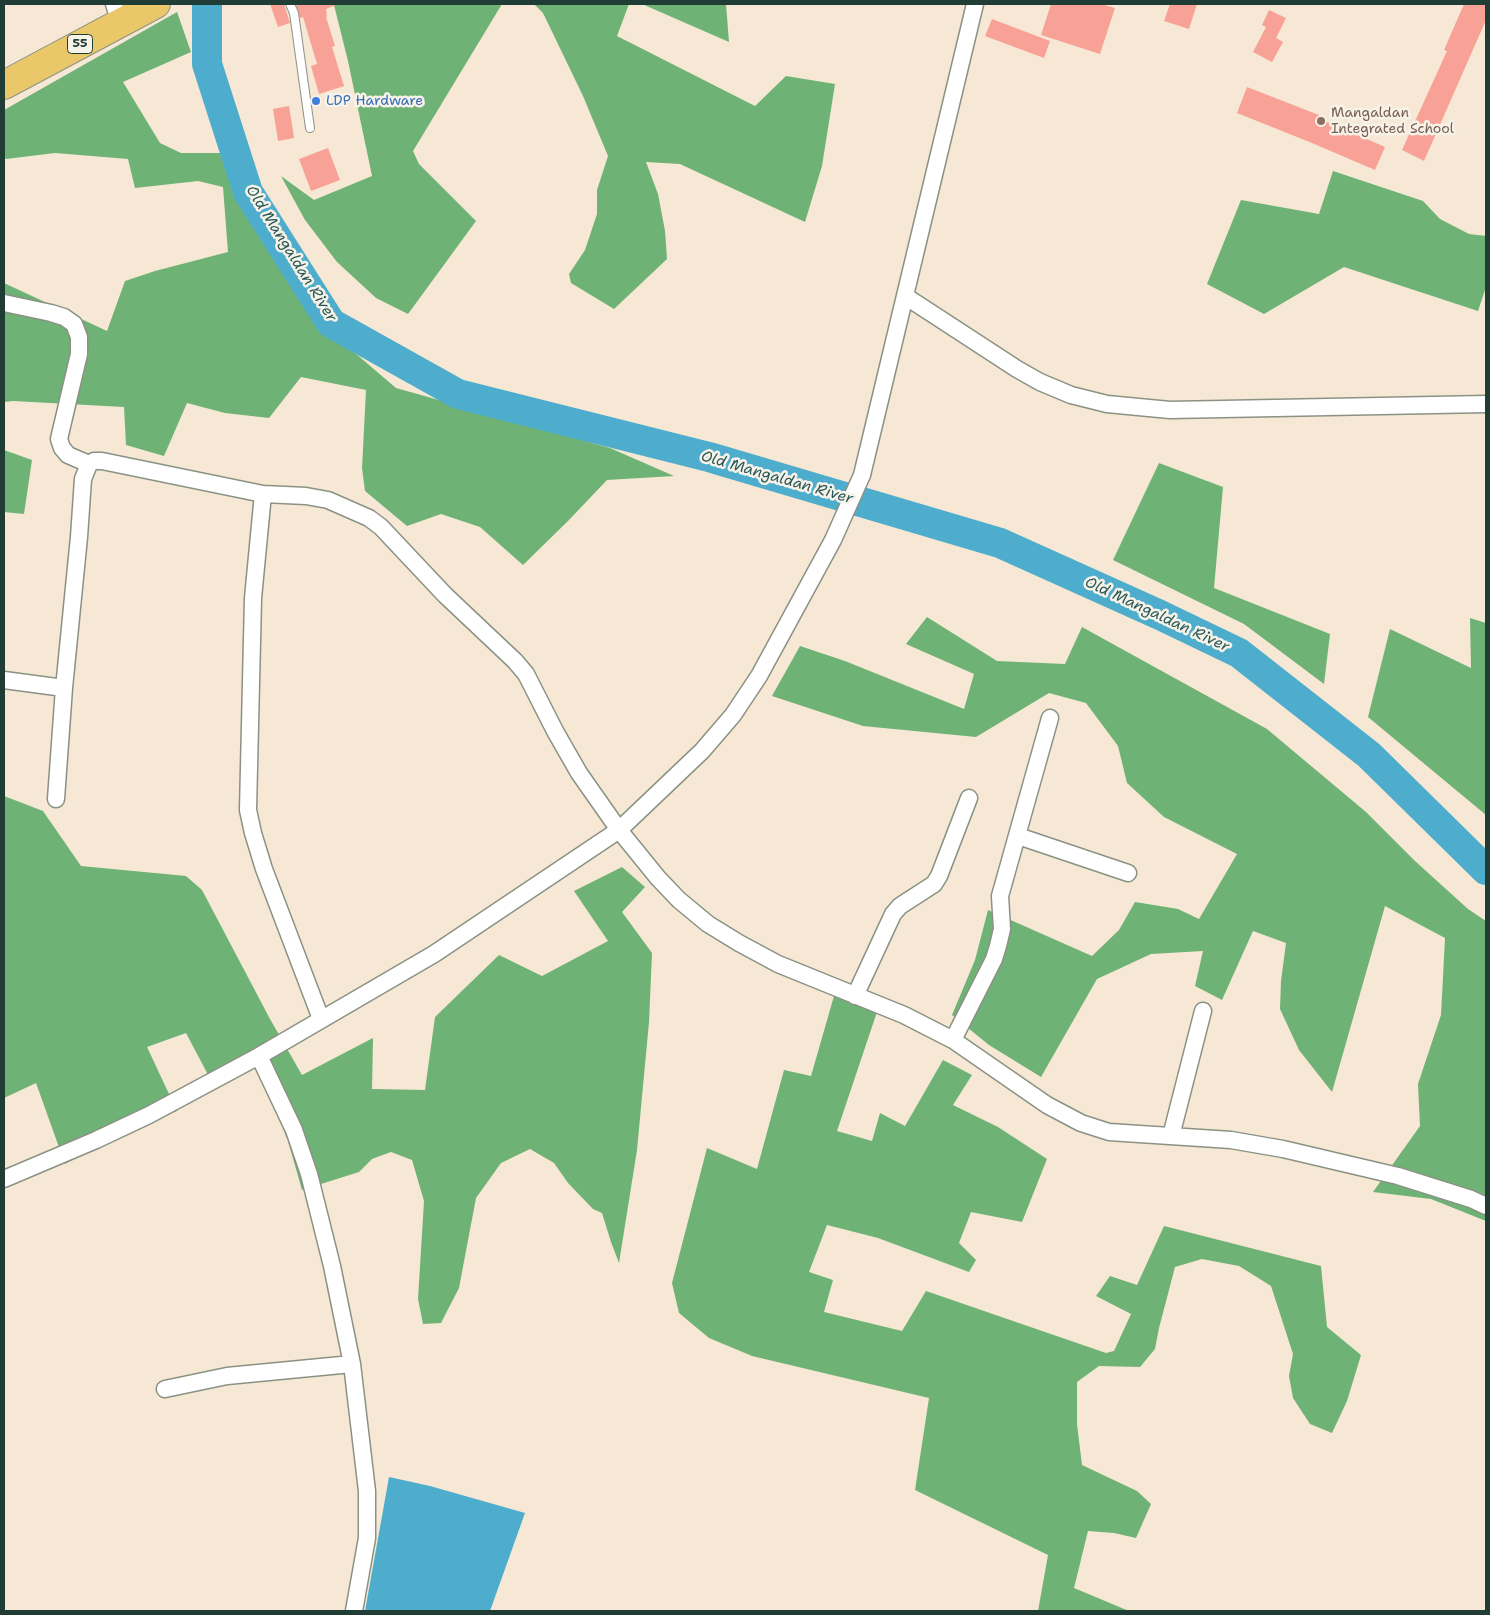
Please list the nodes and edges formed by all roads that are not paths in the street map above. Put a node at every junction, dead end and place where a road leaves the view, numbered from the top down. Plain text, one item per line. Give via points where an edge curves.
1 (156, 4) edge
2 (290, 4) edge
3 (972, 5) edge
4 (117, 13) edge
5 (4, 85) edge
6 (310, 128) dead end
7 (905, 296) junction
8 (4, 303) edge
9 (1486, 404) edge
10 (89, 464) junction
11 (263, 494) junction
12 (4, 680) edge
13 (64, 688) junction
14 (1050, 718) dead end
15 (969, 798) dead end
16 (56, 799) dead end
17 (619, 830) junction
18 (1018, 836) junction
19 (1128, 873) dead end
20 (855, 996) junction
21 (1203, 1011) dead end
22 (321, 1019) junction
23 (953, 1040) junction
24 (259, 1056) junction
25 (1171, 1136) junction
26 (4, 1179) edge
27 (1486, 1206) edge
28 (352, 1364) junction
29 (165, 1389) dead end
30 (354, 1611) edge

1 - 4 highway, 55
2 - 6 lane via 294,12
3 - 7 street
4 - 5 highway, 55
7 - 9 street via 1040,382 1071,395 1107,404 1170,410
7 - 17 street via 862,475 833,540 760,676 733,715 702,751
8 - 10 street via 51,313 74,324 79,337 79,354 59,438 68,455
10 - 11 street via 102,461
10 - 13 street via 83,479
11 - 17 street via 328,500 369,518 381,527 445,596 526,674 566,752
11 - 22 street via 253,598 248,810 264,869
12 - 13 street
13 - 16 street
14 - 18 street
15 - 20 street via 939,876 934,884 900,906 894,914
17 - 20 street via 658,878 708,924 778,964
17 - 22 street via 434,954
18 - 19 street
18 - 23 street via 1000,896 1002,929 994,959
20 - 23 street via 904,1015
21 - 25 street
22 - 24 street
23 - 25 street via 1048,1105 1081,1123 1109,1132
24 - 26 street via 149,1116
24 - 28 street via 294,1130 309,1174
25 - 27 street via 1231,1140 1283,1149 1398,1176
28 - 29 street via 227,1376
28 - 30 street via 367,1491 367,1538

